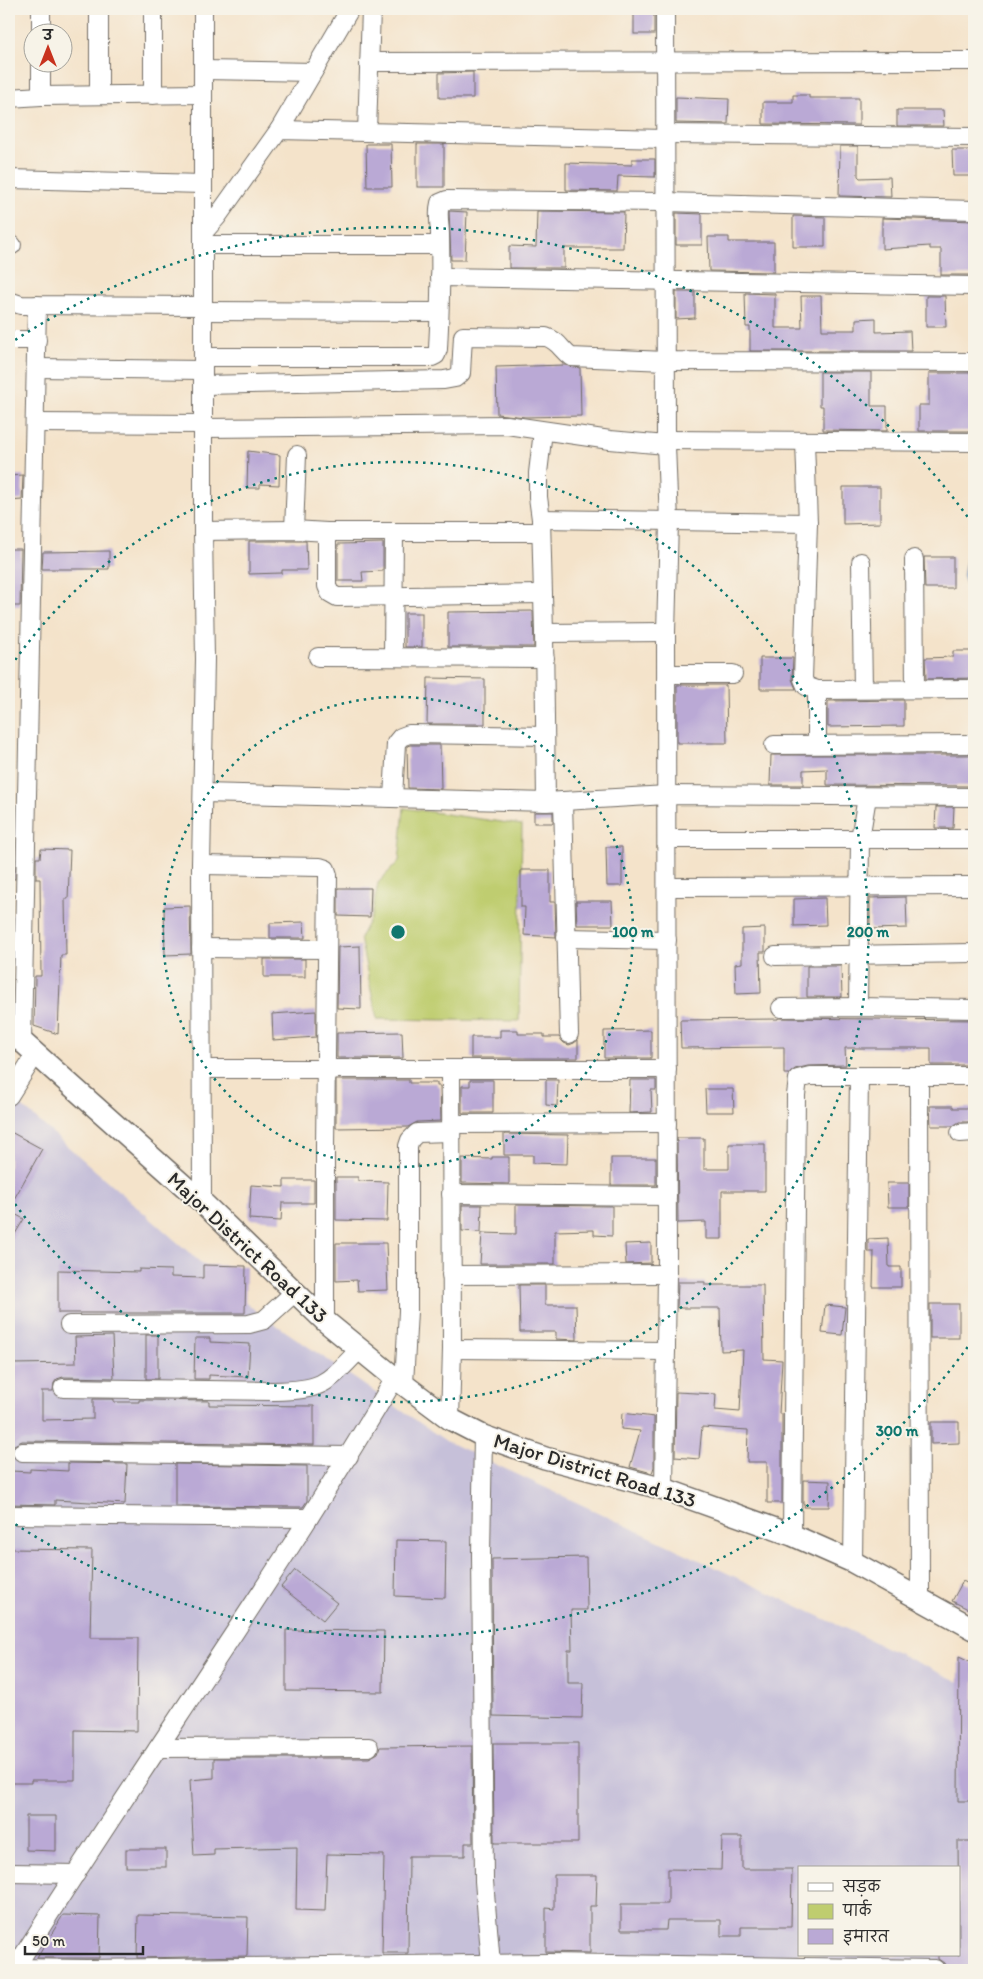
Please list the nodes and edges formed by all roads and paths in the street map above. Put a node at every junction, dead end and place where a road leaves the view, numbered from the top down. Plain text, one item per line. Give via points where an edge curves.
1 (40, 9) edge
2 (99, 9) edge
3 (153, 9) edge
4 (203, 9) edge
5 (350, 9) edge
6 (371, 9) edge
7 (665, 9) edge
8 (41, 22) edge
9 (974, 61) edge
10 (369, 62) junction
11 (665, 62) junction
12 (203, 70) junction
13 (41, 72) edge
14 (313, 72) junction
15 (203, 94) junction
16 (99, 95) junction
17 (153, 95) junction
18 (41, 96) junction
19 (9, 98) edge
20 (279, 130) junction
21 (367, 132) junction
22 (665, 137) junction
23 (974, 137) edge
24 (9, 179) edge
25 (203, 184) junction
26 (665, 202) junction
27 (974, 210) edge
28 (203, 239) junction
29 (440, 245) junction
30 (440, 277) junction
31 (666, 282) junction
32 (974, 286) edge
33 (9, 301) edge
34 (37, 304) junction
35 (203, 309) junction
36 (439, 312) junction
37 (439, 336) junction
38 (463, 336) junction
39 (9, 340) edge
40 (36, 340) junction
41 (666, 360) junction
42 (974, 362) edge
43 (36, 368) junction
44 (203, 371) junction
45 (35, 423) junction
46 (203, 426) junction
47 (543, 431) junction
48 (666, 442) junction
49 (805, 442) junction
50 (974, 442) edge
51 (297, 455) dead end
52 (669, 522) junction
53 (808, 523) junction
54 (541, 526) junction
55 (294, 530) junction
56 (203, 531) junction
57 (327, 532) junction
58 (394, 532) junction
59 (914, 559) dead end
60 (861, 562) dead end
61 (543, 594) junction
62 (394, 595) junction
63 (666, 632) junction
64 (544, 633) junction
65 (318, 657) dead end
66 (393, 657) junction
67 (545, 658) junction
68 (667, 674) junction
69 (733, 674) dead end
70 (864, 689) junction
71 (915, 689) junction
72 (974, 689) edge
73 (817, 690) junction
74 (545, 736) junction
75 (817, 744) junction
76 (974, 744) edge
77 (774, 745) dead end
78 (203, 793) junction
79 (667, 795) junction
80 (867, 797) junction
81 (974, 797) edge
82 (393, 798) junction
83 (554, 801) junction
84 (667, 839) junction
85 (860, 839) junction
86 (974, 839) edge
87 (201, 865) junction
88 (974, 886) edge
89 (667, 887) junction
90 (859, 887) junction
91 (566, 938) junction
92 (667, 940) junction
93 (201, 948) junction
94 (326, 949) junction
95 (974, 953) edge
96 (859, 955) junction
97 (776, 956) dead end
98 (858, 1007) junction
99 (782, 1008) dead end
100 (974, 1009) edge
101 (569, 1034) dead end
102 (22, 1041) edge
103 (202, 1069) junction
104 (326, 1069) junction
105 (451, 1069) junction
106 (667, 1069) junction
107 (859, 1076) junction
108 (919, 1076) junction
109 (974, 1076) edge
110 (9, 1096) edge
111 (667, 1123) junction
112 (451, 1128) junction
113 (451, 1194) junction
114 (667, 1196) junction
115 (202, 1202) junction
116 (452, 1274) junction
117 (667, 1274) junction
118 (295, 1292) junction
119 (326, 1321) junction
120 (69, 1325) dead end
121 (360, 1349) junction
122 (452, 1349) junction
123 (666, 1351) junction
124 (400, 1381) junction
125 (62, 1388) dead end
126 (450, 1418) junction
127 (483, 1436) junction
128 (22, 1452) dead end
129 (349, 1456) junction
130 (664, 1489) junction
131 (9, 1515) edge
132 (309, 1518) junction
133 (792, 1535) junction
134 (853, 1562) junction
135 (920, 1599) junction
136 (974, 1629) edge
137 (368, 1747) dead end
138 (158, 1748) junction
139 (9, 1873) edge
140 (76, 1874) junction
141 (491, 1964) junction
142 (15, 1969) edge
143 (935, 1969) edge

1 - 8 street
2 - 16 street
3 - 17 street
4 - 12 street
5 - 14 street
6 - 10 street
7 - 11 street
9 - 11 street
10 - 11 street
10 - 21 street
11 - 22 street
12 - 14 street
12 - 15 street
13 - 18 street
14 - 20 street
15 - 17 street
15 - 25 street
16 - 17 street
16 - 18 street
18 - 19 street
20 - 21 street
20 - 28 street
21 - 22 street
22 - 23 street
22 - 26 street
24 - 25 street
25 - 28 street
26 - 27 street
26 - 29 street via 447,200 440,204 438,210
26 - 31 street
28 - 29 street
28 - 35 street
29 - 30 street
30 - 31 street
30 - 36 street
31 - 32 street
31 - 41 street
33 - 34 street
34 - 35 street
34 - 40 street
35 - 36 street
35 - 44 street
36 - 37 street
37 - 38 street
37 - 44 street via 436,355 432,357
38 - 41 street via 546,337 555,340 571,357
38 - 44 street via 461,373 444,380
39 - 40 street
40 - 43 street
41 - 42 street
41 - 48 street
43 - 44 street
43 - 45 street
44 - 46 street
45 - 46 street
45 - 102 street
46 - 47 street via 507,425
46 - 56 street
47 - 48 street via 610,440
47 - 54 street via 538,473
48 - 49 street
48 - 52 street
49 - 50 street
49 - 53 street
51 - 55 street
52 - 53 street
52 - 54 street
52 - 63 street
53 - 73 street via 803,679 806,686
54 - 58 street
54 - 61 street
55 - 56 street
55 - 57 street
56 - 78 street
57 - 58 street
57 - 62 street via 327,586 330,593 337,597
58 - 62 street
59 - 71 street
60 - 70 street
61 - 62 street
61 - 64 street
62 - 66 street
63 - 64 street
63 - 68 street
64 - 67 street
65 - 66 street
66 - 67 street
67 - 74 street
68 - 69 street
68 - 79 street
70 - 71 street
70 - 73 street
71 - 72 street
73 - 75 street
74 - 82 street via 409,734 401,737 396,743
74 - 83 street
75 - 76 street
75 - 77 street
78 - 82 street
78 - 87 street
79 - 80 street
79 - 83 street
79 - 84 street
80 - 81 street
80 - 85 street
82 - 83 street
83 - 91 street
84 - 85 street
84 - 89 street
85 - 86 street
85 - 90 street
87 - 93 street
87 - 94 street via 326,869
88 - 90 street
89 - 90 street
89 - 92 street
90 - 96 street
91 - 92 street
91 - 101 street
92 - 106 street
93 - 94 street
93 - 103 street
94 - 104 street
95 - 96 street
96 - 97 street
96 - 98 street
98 - 99 street
98 - 100 street
102 - 110 street
102 - 115 main road, Major District Road 133
103 - 104 street
103 - 115 street
104 - 105 street
104 - 119 street
105 - 106 street
105 - 112 street
106 - 111 street
107 - 108 street
107 - 133 street via 810,1076 798,1079 797,1084
107 - 134 street
108 - 109 street
108 - 135 street
111 - 112 street
111 - 114 street
112 - 113 street
112 - 124 street via 417,1133 408,1146 408,1311
113 - 114 street
113 - 116 street
114 - 117 street
115 - 118 main road, Major District Road 133
116 - 117 street
116 - 122 street
117 - 123 street
118 - 119 main road, Major District Road 133
118 - 120 street via 264,1320 249,1324
119 - 121 main road, Major District Road 133
121 - 124 main road, Major District Road 133
121 - 125 street via 330,1380 307,1389
122 - 123 street
122 - 126 street
123 - 130 street
124 - 126 main road, Major District Road 133
124 - 129 street
126 - 127 main road, Major District Road 133
127 - 130 main road, Major District Road 133 via 545,1458
127 - 141 street via 484,1881
128 - 129 street
129 - 132 street
130 - 133 main road, Major District Road 133
131 - 132 street
132 - 138 street
133 - 134 main road, Major District Road 133
134 - 135 main road, Major District Road 133
135 - 136 main road, Major District Road 133
137 - 138 street
138 - 140 street
139 - 140 street
140 - 142 street
141 - 142 street
141 - 143 street

